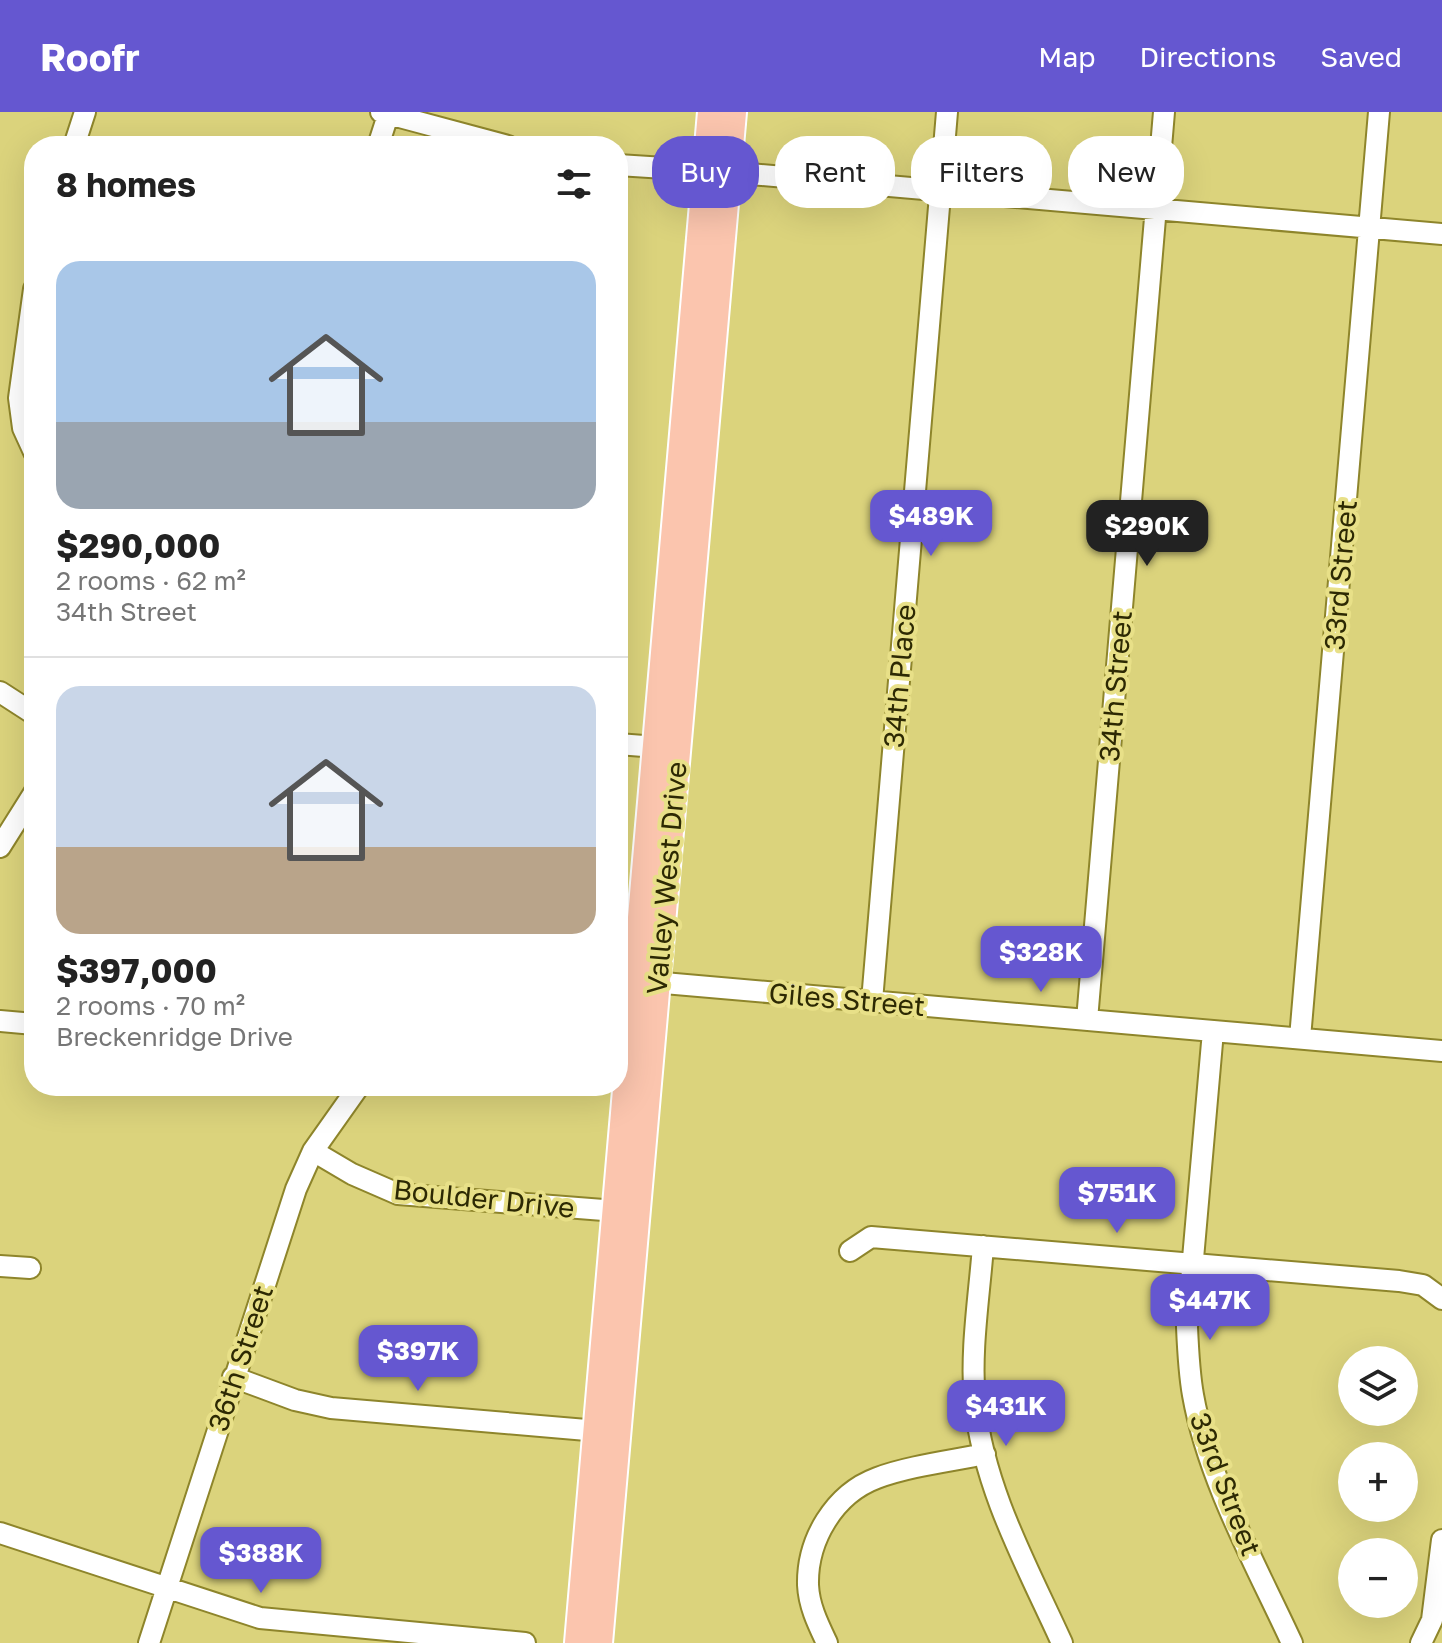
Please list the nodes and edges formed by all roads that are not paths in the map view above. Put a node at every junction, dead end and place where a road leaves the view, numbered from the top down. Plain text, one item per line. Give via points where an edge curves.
1 (85, 112) edge
2 (711, 112) edge
3 (733, 112) edge
4 (947, 112) edge
5 (1164, 112) edge
6 (1379, 112) edge
7 (386, 113) edge
8 (77, 136) edge
9 (380, 136) edge
10 (471, 136) edge
11 (713, 136) edge
12 (726, 136) edge
13 (945, 136) edge
14 (628, 166) edge
15 (652, 167) edge
16 (759, 175) edge
17 (911, 187) edge
18 (1052, 200) edge
19 (713, 208) edge
20 (939, 208) edge
21 (1155, 209) junction
22 (1369, 227) junction
23 (1442, 234) edge
24 (24, 362) edge
25 (24, 430) edge
26 (0, 692) edge
27 (24, 708) edge
28 (628, 745) edge
29 (665, 748) junction
30 (24, 809) edge
31 (0, 847) edge
32 (637, 981) edge
33 (872, 1001) junction
34 (1087, 1020) junction
35 (0, 1021) edge
36 (24, 1023) edge
37 (1213, 1031) junction
38 (1300, 1038) junction
39 (1442, 1051) edge
40 (352, 1096) edge
41 (313, 1151) junction
42 (626, 1212) junction
43 (983, 1246) junction
44 (850, 1251) dead end
45 (1193, 1264) junction
46 (0, 1266) edge
47 (30, 1268) dead end
48 (1442, 1299) edge
49 (233, 1377) junction
50 (607, 1432) junction
51 (985, 1454) junction
52 (0, 1533) edge
53 (1442, 1540) edge
54 (166, 1588) junction
55 (149, 1643) edge
56 (525, 1643) edge
57 (578, 1643) edge
58 (599, 1643) edge
59 (827, 1643) edge
60 (1062, 1643) edge
61 (1292, 1643) edge
62 (1421, 1643) edge

1 - 8 street
2 - 11 main road, Valley West Drive
3 - 12 main road, Valley West Drive
4 - 13 street, 34th Place
5 - 21 street, 34th Street
6 - 22 street, 33rd Street
7 - 9 street
7 - 10 street
14 - 15 street
16 - 17 street
18 - 21 street
19 - 29 main road, Valley West Drive
20 - 33 street, 34th Place
21 - 22 street
21 - 34 street, 34th Street
22 - 23 street
22 - 38 street, 33rd Street
24 - 25 street via 19,398
26 - 27 street
28 - 29 street
29 - 32 main road, Valley West Drive
30 - 31 street
32 - 33 street, Giles Street
32 - 42 main road, Valley West Drive
33 - 34 street, Giles Street
34 - 37 street, Giles Street
35 - 36 street
37 - 38 street, Giles Street
37 - 45 street, 33rd Street
38 - 39 street, Giles Street
40 - 41 street, 36th Street
41 - 42 street, Boulder Drive via 398,1194
41 - 49 street, 36th Street
42 - 50 main road, Valley West Drive
43 - 44 street via 871,1237
43 - 45 street
43 - 51 street via 973,1351 975,1403
45 - 48 street via 1399,1281 1423,1285
45 - 61 street, 33rd Street via 1187,1327 1193,1397 1235,1520
46 - 47 street
49 - 50 street via 331,1408
49 - 54 street, 36th Street
50 - 57 main road, Valley West Drive
50 - 58 main road, Valley West Drive
51 - 59 street via 877,1478 839,1503 815,1541 809,1563 812,1608
51 - 60 street via 997,1498
52 - 54 street
53 - 62 street via 1435,1607
54 - 55 street, 36th Street
54 - 56 street via 260,1618

